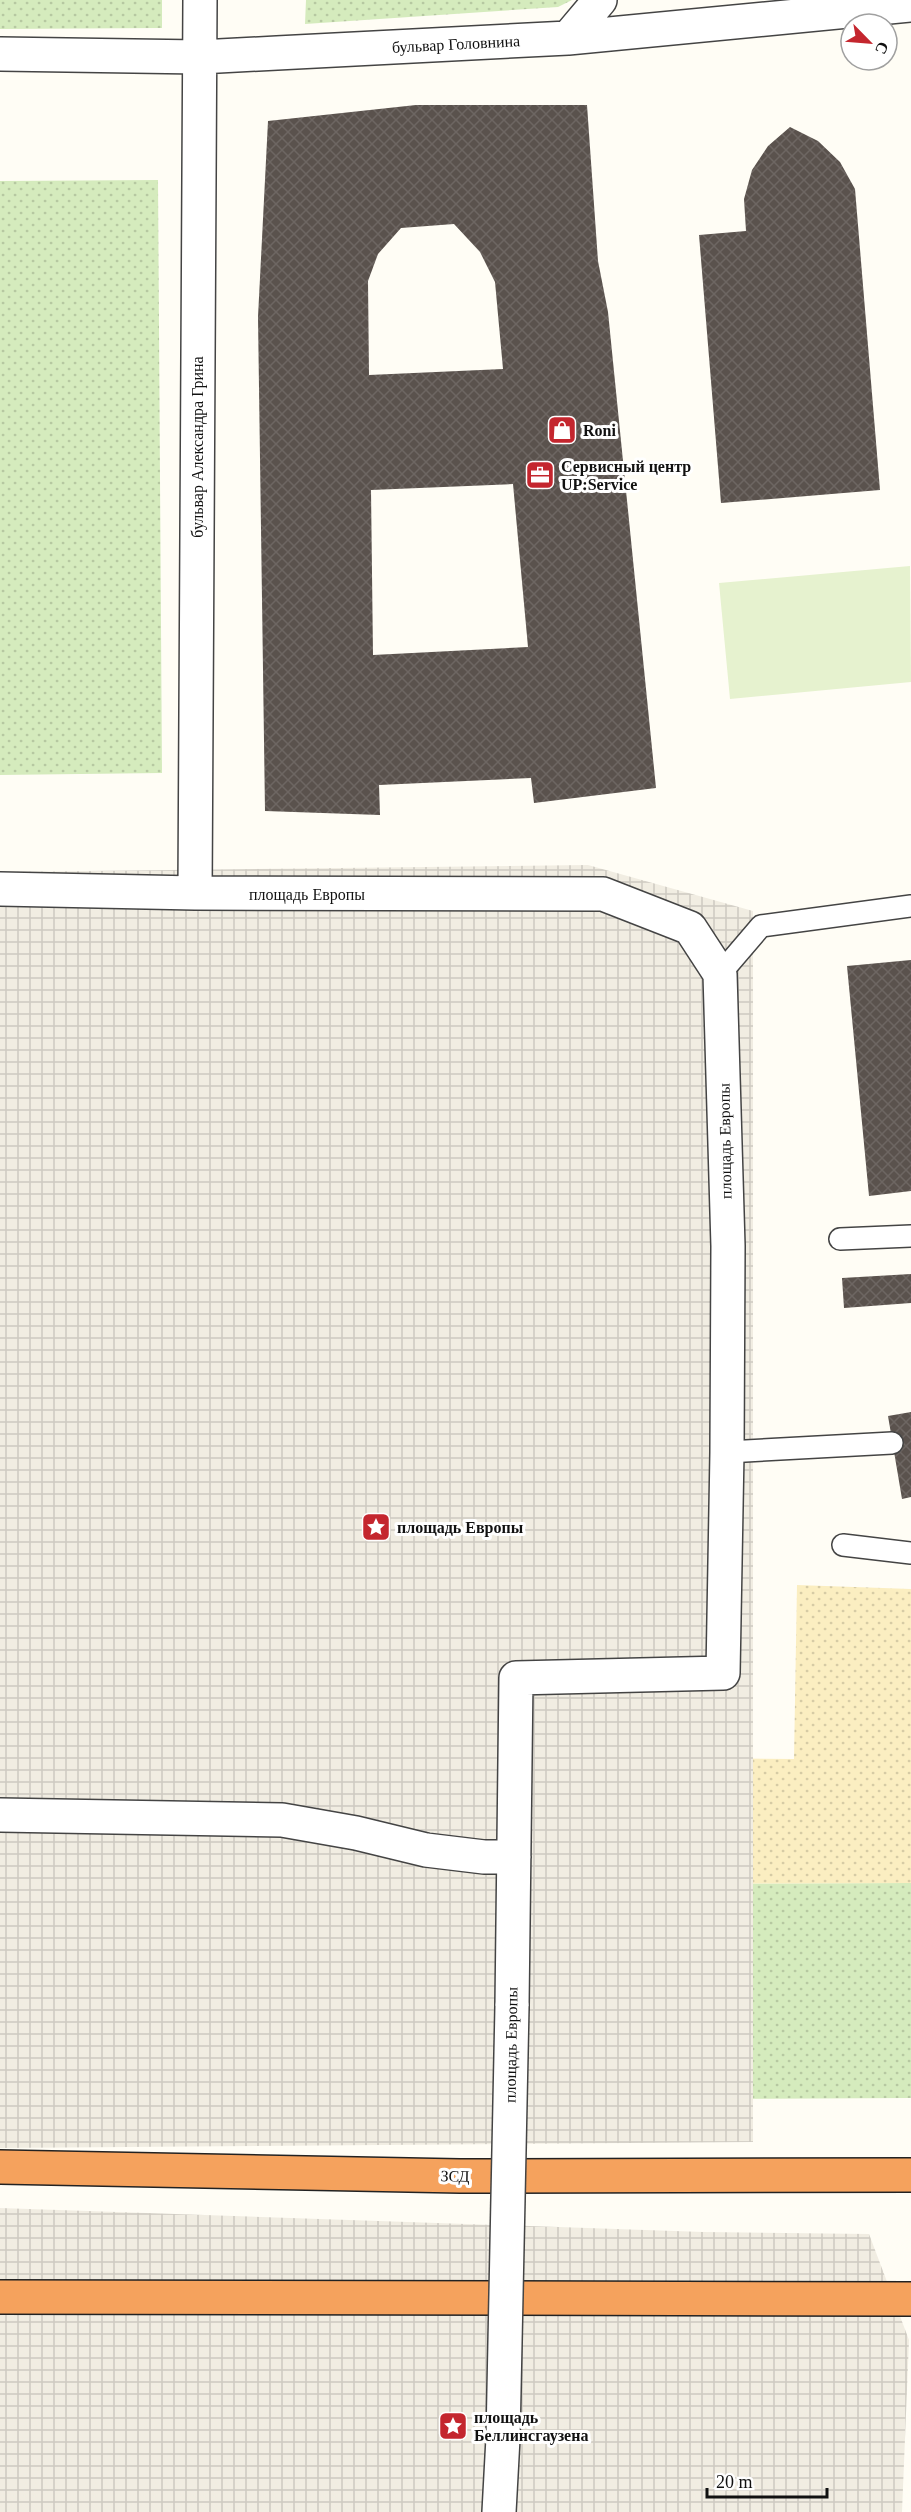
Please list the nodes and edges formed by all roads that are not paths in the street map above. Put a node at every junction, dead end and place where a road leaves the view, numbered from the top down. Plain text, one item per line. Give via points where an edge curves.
1 (200, 0) edge
2 (600, 0) edge
3 (911, 5) edge
4 (568, 38) junction
5 (0, 54) edge
6 (200, 57) junction
7 (0, 889) edge
8 (195, 893) junction
9 (911, 906) edge
10 (720, 974) junction
11 (911, 1236) edge
12 (840, 1239) dead end
13 (892, 1443) dead end
14 (727, 1452) junction
15 (843, 1545) dead end
16 (911, 1553) edge
17 (0, 1815) edge
18 (514, 1857) junction
19 (0, 2167) edge
20 (911, 2175) edge
21 (0, 2297) edge
22 (911, 2299) edge
23 (499, 2512) edge

1 - 6 street, бульвар Александра Грина
2 - 4 street
3 - 4 street, бульвар Головнина
4 - 6 street, бульвар Головнина
5 - 6 street, бульвар Головнина
6 - 8 street, бульвар Александра Грина
7 - 8 street, площадь Европы
8 - 10 street, площадь Европы via 603,894 690,928
9 - 10 lane via 761,926
10 - 14 street, площадь Европы via 728,1246
11 - 12 lane
13 - 14 lane
14 - 18 street, площадь Европы via 723,1673 516,1678
15 - 16 lane
17 - 18 street via 282,1820 426,1850
18 - 23 street, площадь Европы, bridge
19 - 20 highway, ЗСД via 460,2176
21 - 22 highway

